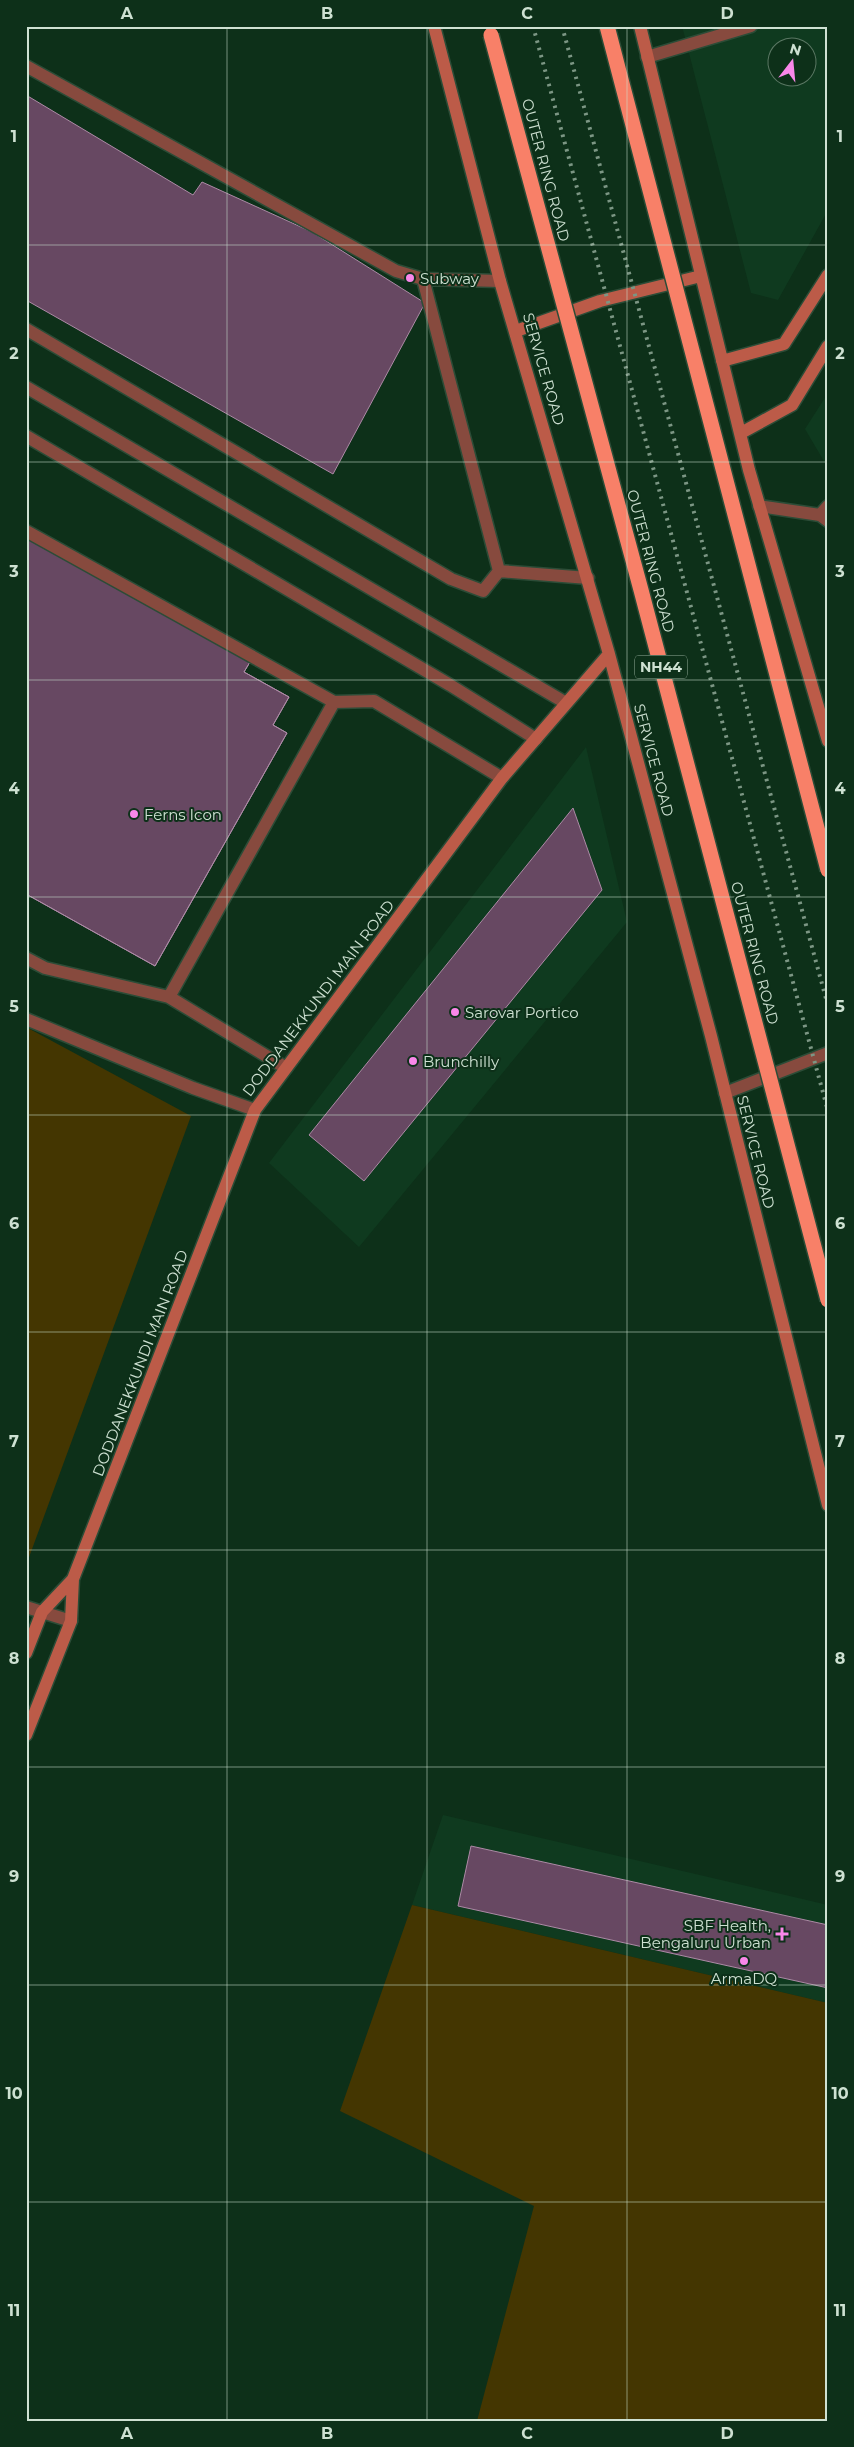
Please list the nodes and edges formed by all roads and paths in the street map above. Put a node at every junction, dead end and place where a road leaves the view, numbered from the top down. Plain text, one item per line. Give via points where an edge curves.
1 (434, 26) edge
2 (607, 26) edge
3 (640, 26) edge
4 (751, 26) edge
5 (491, 36) dead end
6 (647, 57) junction
7 (26, 66) edge
8 (828, 275) edge
9 (701, 276) junction
10 (423, 279) junction
11 (500, 281) junction
12 (26, 329) edge
13 (516, 331) junction
14 (828, 346) edge
15 (722, 361) junction
16 (26, 387) edge
17 (741, 433) junction
18 (26, 436) edge
19 (759, 506) junction
20 (825, 514) edge
21 (26, 531) edge
22 (499, 571) junction
23 (588, 578) junction
24 (609, 654) junction
25 (334, 702) junction
26 (566, 703) junction
27 (536, 738) junction
28 (828, 741) edge
29 (502, 778) junction
30 (828, 870) edge
31 (26, 958) edge
32 (169, 997) junction
33 (26, 1019) edge
34 (828, 1053) edge
35 (286, 1068) junction
36 (725, 1093) junction
37 (255, 1110) junction
38 (828, 1300) edge
39 (828, 1505) edge
40 (73, 1579) junction
41 (26, 1607) edge
42 (42, 1612) junction
43 (71, 1621) junction
44 (26, 1652) edge
45 (26, 1735) edge

1 - 11 street, SERVICE ROAD
2 - 30 highway, bridge
3 - 6 street
4 - 6 street
5 - 38 highway, OUTER RING ROAD / NH44, bridge
6 - 9 street
7 - 10 street via 396,271
8 - 15 street via 784,344
9 - 13 street via 600,300
9 - 15 street
10 - 11 street
10 - 22 street
11 - 13 street, SERVICE ROAD
12 - 22 street via 451,579 483,590
13 - 23 street, SERVICE ROAD
14 - 17 street via 792,404
15 - 17 street
16 - 26 street
17 - 19 street
18 - 27 street
19 - 20 street
19 - 28 street
21 - 25 street
22 - 23 street
23 - 24 street, SERVICE ROAD
24 - 26 street, DODDANEKKUNDI MAIN ROAD
24 - 36 street, SERVICE ROAD
25 - 29 street via 374,701
25 - 32 street
26 - 27 street, DODDANEKKUNDI MAIN ROAD
27 - 29 street, DODDANEKKUNDI MAIN ROAD
29 - 35 street, DODDANEKKUNDI MAIN ROAD
31 - 32 street via 45,968
32 - 35 street
33 - 37 street via 192,1088
34 - 36 street
35 - 37 street, DODDANEKKUNDI MAIN ROAD
36 - 39 street, SERVICE ROAD
37 - 40 street, DODDANEKKUNDI MAIN ROAD
40 - 42 street, DODDANEKKUNDI MAIN ROAD
40 - 43 street, DODDANEKKUNDI MAIN ROAD
41 - 42 street
42 - 43 street
42 - 44 street, DODDANEKKUNDI MAIN ROAD
43 - 45 street, DODDANEKKUNDI MAIN ROAD

